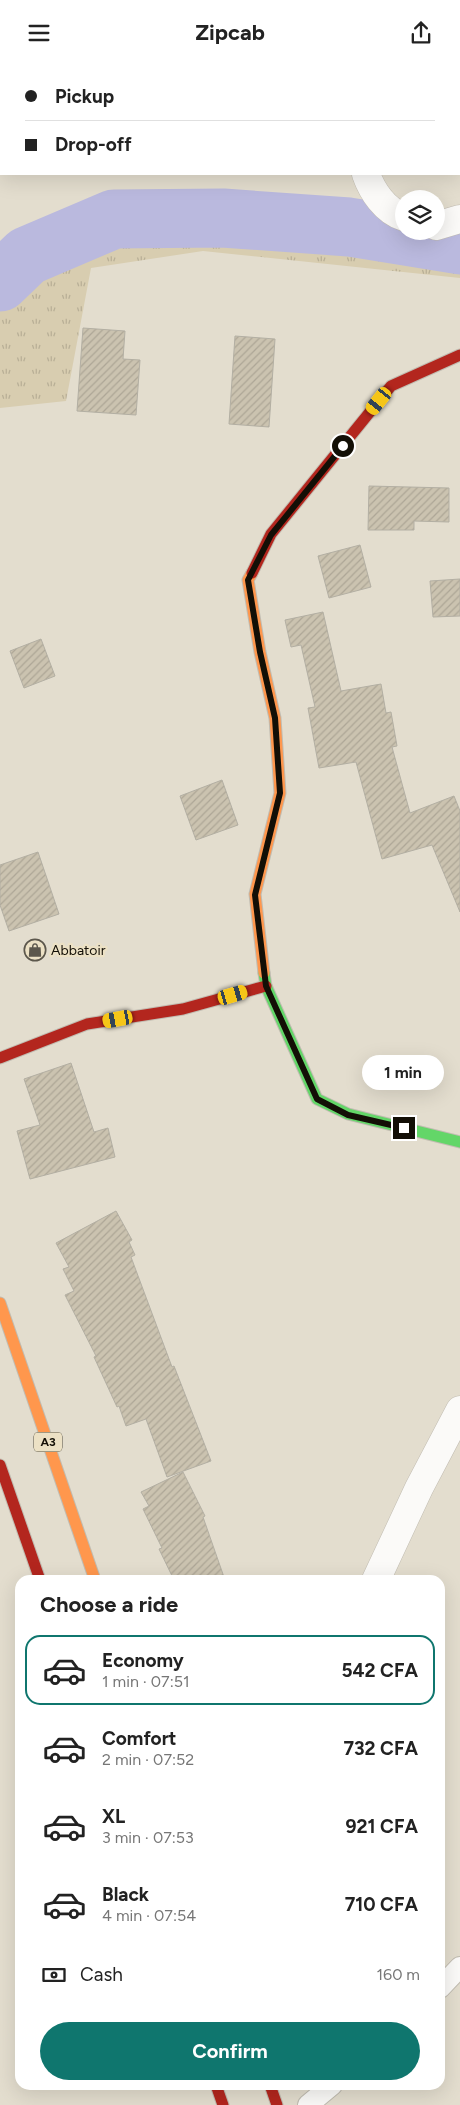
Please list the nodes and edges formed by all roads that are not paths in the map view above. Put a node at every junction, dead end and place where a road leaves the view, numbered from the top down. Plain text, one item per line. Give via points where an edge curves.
1 (366, 175) edge
2 (395, 212) edge
3 (460, 219) edge
4 (445, 223) edge
5 (460, 355) edge
6 (266, 986) junction
7 (0, 1058) edge
8 (460, 1142) edge
9 (0, 1303) edge
10 (460, 1410) edge
11 (0, 1465) edge
12 (38, 1575) edge
13 (94, 1575) edge
14 (378, 1575) edge
15 (460, 1967) edge
16 (445, 1983) edge
17 (218, 2090) edge
18 (272, 2090) edge
19 (326, 2090) edge
20 (223, 2105) edge
21 (277, 2105) edge
22 (308, 2105) edge

1 - 2 street via 373,192
3 - 4 street
5 - 6 main road via 391,387 271,535 248,580 275,718 280,793 255,895
6 - 7 main road via 183,1009 87,1024
6 - 8 main road via 317,1099 348,1115
9 - 13 main road, A3
10 - 14 street
11 - 12 main road
15 - 16 lane
17 - 20 main road
18 - 21 main road
19 - 22 lane

